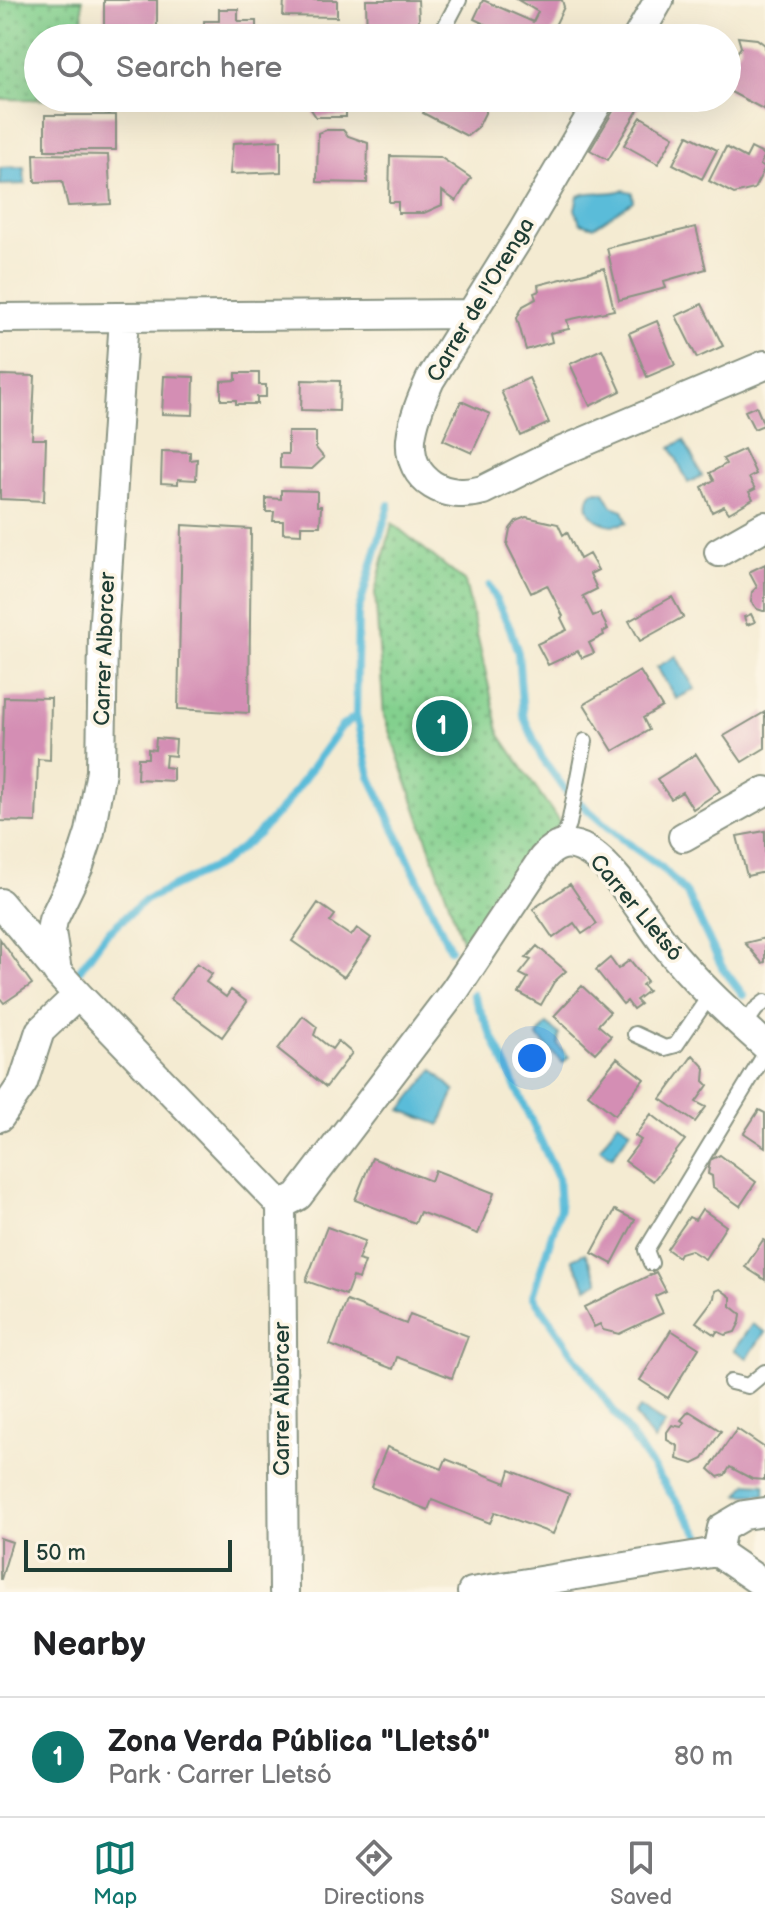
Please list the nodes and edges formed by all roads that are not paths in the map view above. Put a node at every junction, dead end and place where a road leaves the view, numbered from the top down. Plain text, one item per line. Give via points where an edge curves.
1 (459, 0) edge
2 (659, 0) edge
3 (446, 24) edge
4 (645, 24) edge
5 (593, 112) edge
6 (470, 314) junction
7 (0, 318) edge
8 (124, 318) junction
9 (765, 365) edge
10 (765, 526) edge
11 (719, 552) dead end
12 (585, 741) dead end
13 (765, 791) edge
14 (565, 834) junction
15 (683, 837) dead end
16 (0, 903) edge
17 (57, 972) junction
18 (78, 995) junction
19 (710, 995) junction
20 (765, 1002) edge
21 (635, 1034) dead end
22 (754, 1035) edge
23 (765, 1054) edge
24 (0, 1117) edge
25 (281, 1205) junction
26 (651, 1263) dead end
27 (765, 1372) edge
28 (731, 1382) dead end
29 (765, 1512) edge
30 (717, 1552) junction
31 (566, 1584) edge
32 (765, 1585) edge
33 (284, 1592) edge
34 (472, 1592) edge

1 - 3 lane
2 - 4 street
5 - 6 street, Carrer de l'Orenga
6 - 8 street
6 - 9 street, Carrer de l'Orenga via 430,380 411,439 412,456 424,478 453,494 499,484 553,455
7 - 8 street
8 - 17 street, Carrer Alborcer via 103,636 101,771 90,832 53,920
10 - 11 street
12 - 14 lane
13 - 15 street
14 - 19 street, Carrer Lletsó via 601,860
14 - 25 street, Carrer Lletsó via 543,858 455,990 298,1196
16 - 17 street
17 - 18 street
18 - 24 street via 40,1031 23,1083
18 - 25 street
19 - 21 lane via 676,1045 665,1048
19 - 22 street, Carrer Lletsó
20 - 22 lane via 756,1009
23 - 26 lane via 646,1250
25 - 33 street, Carrer Alborcer
27 - 28 lane via 748,1386
29 - 30 street via 744,1515 722,1528
30 - 31 street
30 - 32 street
31 - 34 street

